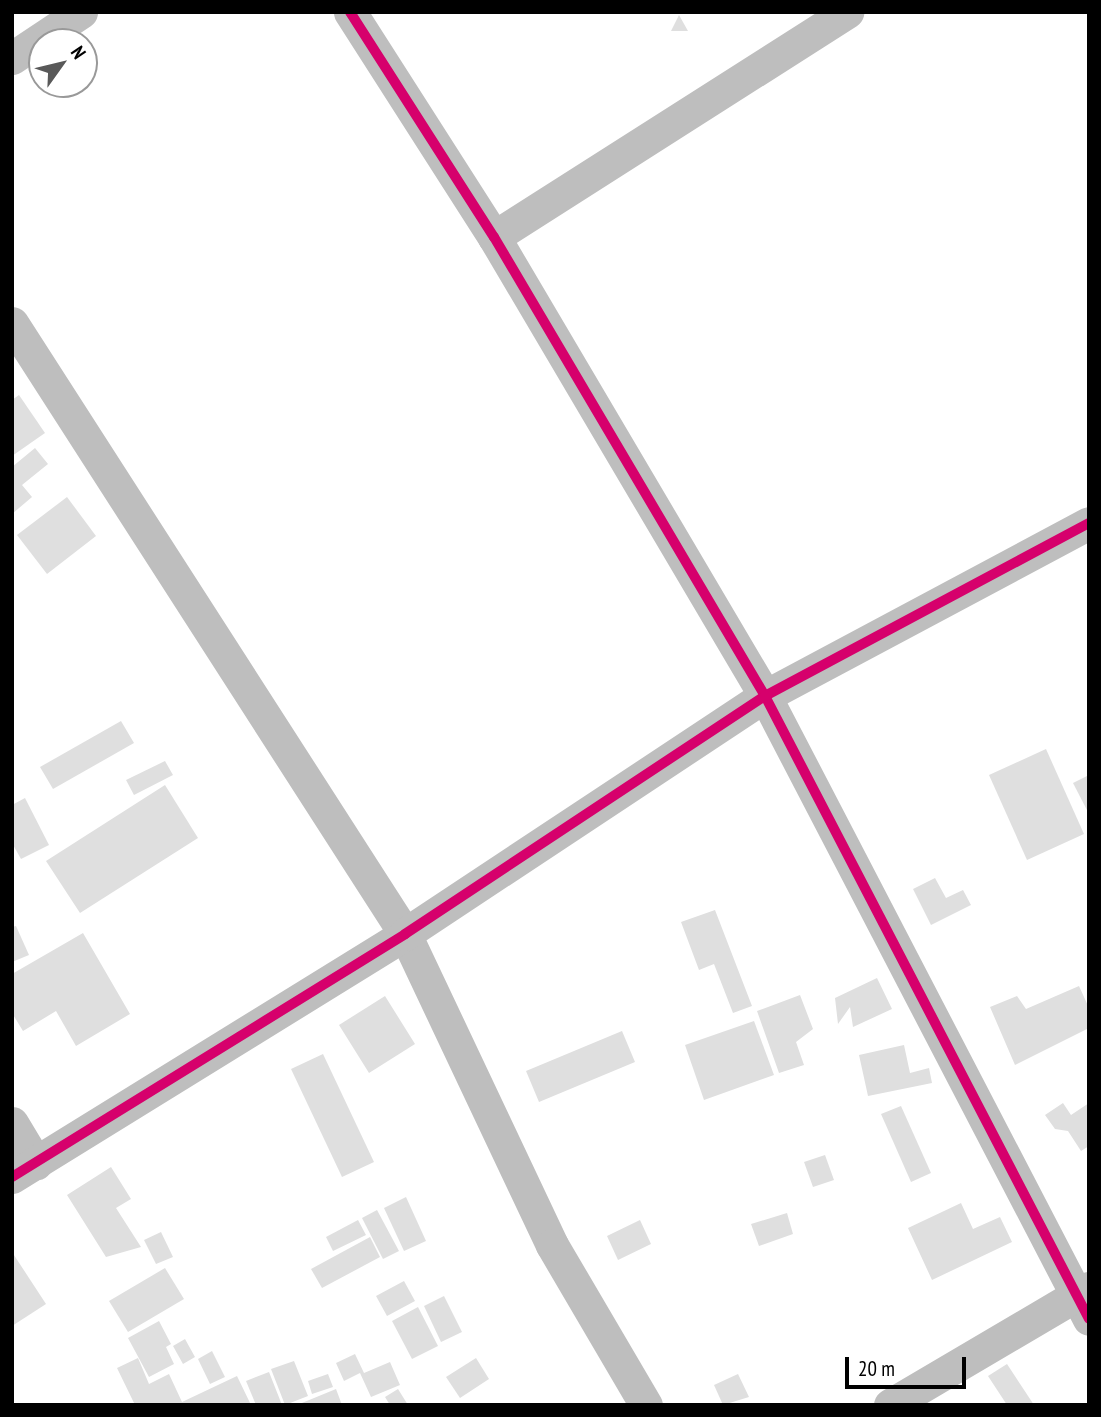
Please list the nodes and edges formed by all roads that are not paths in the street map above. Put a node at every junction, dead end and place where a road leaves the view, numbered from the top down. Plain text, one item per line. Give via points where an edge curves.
1 (81, 12) edge
2 (350, 12) edge
3 (846, 12) edge
4 (12, 58) edge
5 (494, 237) junction
6 (12, 323) edge
7 (1089, 523) edge
8 (765, 696) junction
9 (405, 934) junction
10 (12, 1123) edge
11 (24, 1170) edge
12 (1084, 1301) edge
13 (646, 1405) edge
14 (890, 1405) edge

1 - 4 street
2 - 5 street
3 - 5 street
5 - 8 street
6 - 9 street
7 - 8 street
8 - 9 street
8 - 12 street
9 - 11 street
9 - 13 street via 552,1245
10 - 11 street
12 - 14 street

